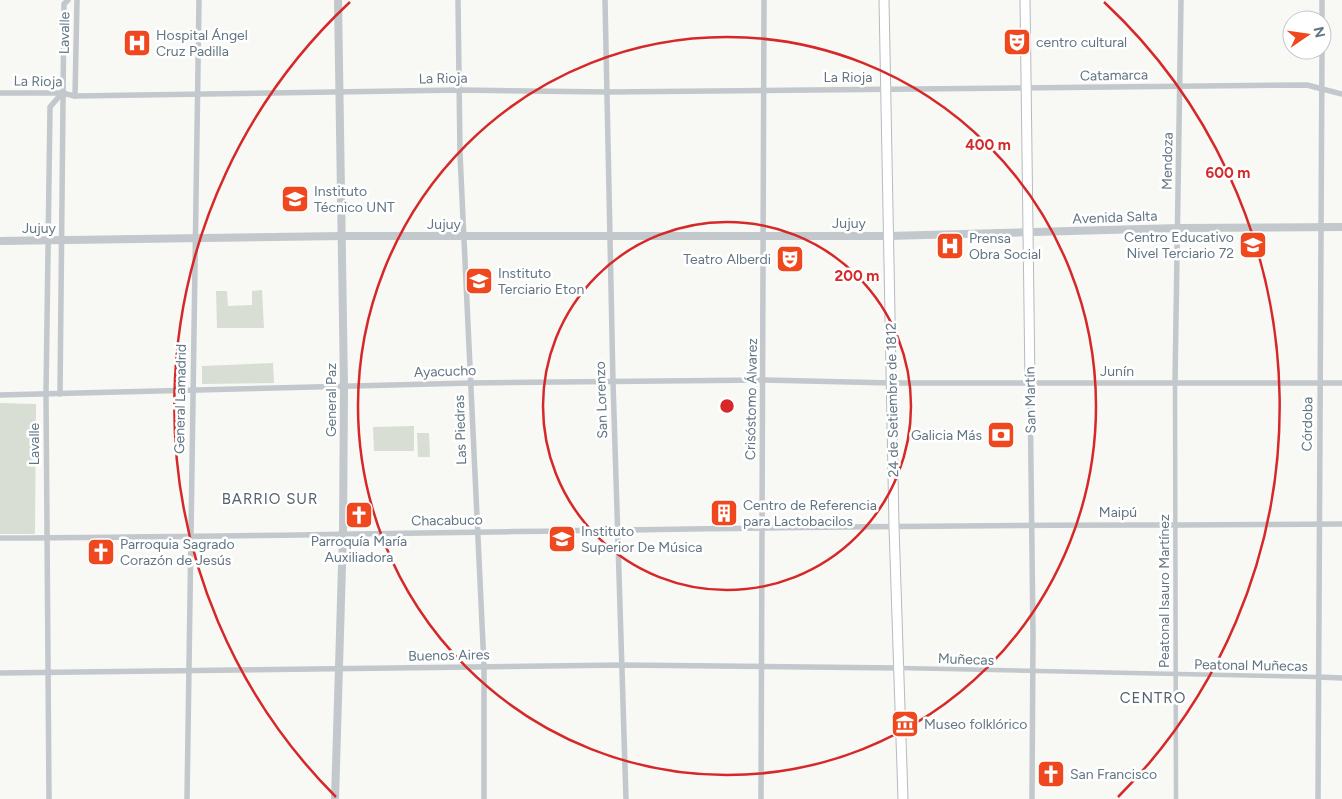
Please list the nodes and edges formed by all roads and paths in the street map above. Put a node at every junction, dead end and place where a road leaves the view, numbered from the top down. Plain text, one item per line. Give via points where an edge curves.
1 (68, 0) edge
2 (77, 0) edge
3 (199, 0) edge
4 (338, 0) edge
5 (458, 0) edge
6 (605, 0) edge
7 (764, 0) edge
8 (884, 0) edge
9 (1025, 0) edge
10 (1181, 0) edge
11 (1322, 60) edge
12 (1180, 86) junction
13 (1026, 89) junction
14 (1322, 89) junction
15 (460, 90) junction
16 (764, 90) junction
17 (886, 90) junction
18 (341, 92) junction
19 (607, 92) junction
20 (0, 93) edge
21 (62, 93) junction
22 (1342, 94) edge
23 (75, 96) junction
24 (198, 96) junction
25 (1322, 226) junction
26 (1342, 227) edge
27 (1179, 228) junction
28 (1029, 232) junction
29 (343, 236) junction
30 (466, 236) junction
31 (765, 236) junction
32 (889, 236) junction
33 (611, 238) junction
34 (48, 240) junction
35 (61, 240) junction
36 (196, 240) junction
37 (0, 241) edge
38 (764, 380) junction
39 (613, 382) junction
40 (471, 383) junction
41 (892, 383) junction
42 (1030, 383) junction
43 (1175, 383) junction
44 (1320, 383) junction
45 (1342, 383) edge
46 (344, 387) junction
47 (193, 391) junction
48 (46, 394) junction
49 (60, 394) junction
50 (0, 395) edge
51 (1031, 524) junction
52 (1318, 524) junction
53 (1342, 524) edge
54 (1175, 525) junction
55 (894, 526) junction
56 (761, 527) junction
57 (618, 529) junction
58 (478, 532) junction
59 (343, 534) junction
60 (191, 537) junction
61 (0, 538) edge
62 (46, 538) junction
63 (622, 665) junction
64 (484, 666) junction
65 (761, 666) junction
66 (899, 668) junction
67 (339, 670) junction
68 (189, 672) junction
69 (1032, 672) junction
70 (0, 673) edge
71 (47, 673) junction
72 (1176, 676) junction
73 (1318, 677) junction
74 (1342, 678) edge
75 (49, 799) edge
76 (187, 799) edge
77 (334, 799) edge
78 (484, 799) edge
79 (626, 799) edge
80 (761, 799) edge
81 (903, 799) edge
82 (1032, 799) edge
83 (1176, 799) edge
84 (1318, 799) edge

1 - 21 street, Lavalle via 64,4
2 - 23 street, Lavalle
3 - 24 street, General Lamadrid
4 - 18 street, General Paz
5 - 15 street, Las Piedras
6 - 19 street, San Lorenzo
7 - 16 street, Crisóstomo Álvarez
8 - 17 main road, 24 de Setiembre de 1812
9 - 13 main road, San Martín
10 - 12 street, Mendoza
11 - 14 street, Córdoba
12 - 13 street, Catamarca
12 - 14 street, Catamarca via 1307,85
12 - 27 street, Mendoza
13 - 17 street, Catamarca
13 - 28 main road, San Martín
14 - 22 street, Catamarca
14 - 25 street, Córdoba
15 - 18 street, La Rioja
15 - 19 street, La Rioja
15 - 30 street, Las Piedras via 460,154
16 - 17 street, La Rioja
16 - 19 street, La Rioja
16 - 31 street, Crisóstomo Álvarez
17 - 32 main road, 24 de Setiembre de 1812
18 - 24 street, La Rioja
18 - 29 street, General Paz
19 - 33 street, San Lorenzo
20 - 21 street, La Rioja
21 - 23 street, La Rioja
21 - 34 street, Lavalle via 50,107
21 - 35 street, Lavalle
23 - 24 street, La Rioja
24 - 36 street, General Lamadrid
25 - 26 street, Avenida Salta
25 - 27 street, Avenida Salta
25 - 44 street, Córdoba
27 - 28 street, Avenida Salta
27 - 43 street, Mendoza
28 - 32 street, Avenida Salta
28 - 42 main road, San Martín
29 - 30 street, Jujuy
29 - 36 street, Jujuy
29 - 46 street, General Paz
30 - 33 street, Jujuy
30 - 40 street, Las Piedras
31 - 32 street, Jujuy
31 - 33 street, Jujuy
31 - 38 street, Crisóstomo Álvarez
32 - 41 main road, 24 de Setiembre de 1812
33 - 39 street, San Lorenzo
34 - 35 street, Jujuy
34 - 37 street, Jujuy
34 - 48 street, Lavalle
35 - 36 street, Jujuy
35 - 49 street, Lavalle
36 - 47 street, General Lamadrid
38 - 39 street, Ayacucho
38 - 41 street, Ayacucho
38 - 56 street, Crisóstomo Álvarez
39 - 40 street, Ayacucho
39 - 57 street, San Lorenzo
40 - 46 street, Ayacucho
40 - 58 street, Las Piedras
41 - 42 street, Junín
41 - 55 main road, 24 de Setiembre de 1812
42 - 43 street, Junín
42 - 51 street, San Martín
43 - 44 street, Junín
43 - 54 street, Peatonal Isauro Martínez
44 - 45 street, Junín
44 - 52 street, Córdoba
46 - 47 street, Ayacucho
46 - 59 street, General Paz
47 - 49 street, Ayacucho
47 - 60 street, General Lamadrid
48 - 49 street, Ayacucho
48 - 50 street, Ayacucho
48 - 62 street, Lavalle
51 - 54 street, Maipú
51 - 55 street, Maipú
51 - 69 street, San Martín
52 - 53 street, Maipú
52 - 54 street, Maipú
52 - 73 street, Córdoba
54 - 72 street, Peatonal Isauro Martínez
55 - 56 street, Chacabuco
55 - 66 main road, 24 de Setiembre de 1812
56 - 57 street, Chacabuco
56 - 65 street, Crisóstomo Álvarez
57 - 58 street, Chacabuco
57 - 63 street, San Lorenzo
58 - 59 street, Chacabuco
58 - 64 street, Las Piedras
59 - 60 street, Chacabuco
59 - 67 street, General Paz
60 - 62 street, Chacabuco
60 - 68 street, General Lamadrid
61 - 62 street, Chacabuco
62 - 71 street, Lavalle
63 - 64 street, Buenos Aires
63 - 65 street, Buenos Aires
63 - 79 street, San Lorenzo
64 - 67 street, Buenos Aires
64 - 78 street, Las Piedras
65 - 66 street, Buenos Aires
65 - 80 street, Crisóstomo Álvarez
66 - 69 street, Muñecas
66 - 81 main road, 24 de Setiembre de 1812
67 - 68 street, Buenos Aires
67 - 77 street, General Paz
68 - 71 street, Buenos Aires
68 - 76 street, General Lamadrid
69 - 72 street, Peatonal Muñecas
69 - 82 street, San Martín
70 - 71 street, Buenos Aires
71 - 75 street, Lavalle
72 - 73 street, Peatonal Muñecas
72 - 83 street, Peatonal Isauro Martínez
73 - 74 street
73 - 84 street, Córdoba

